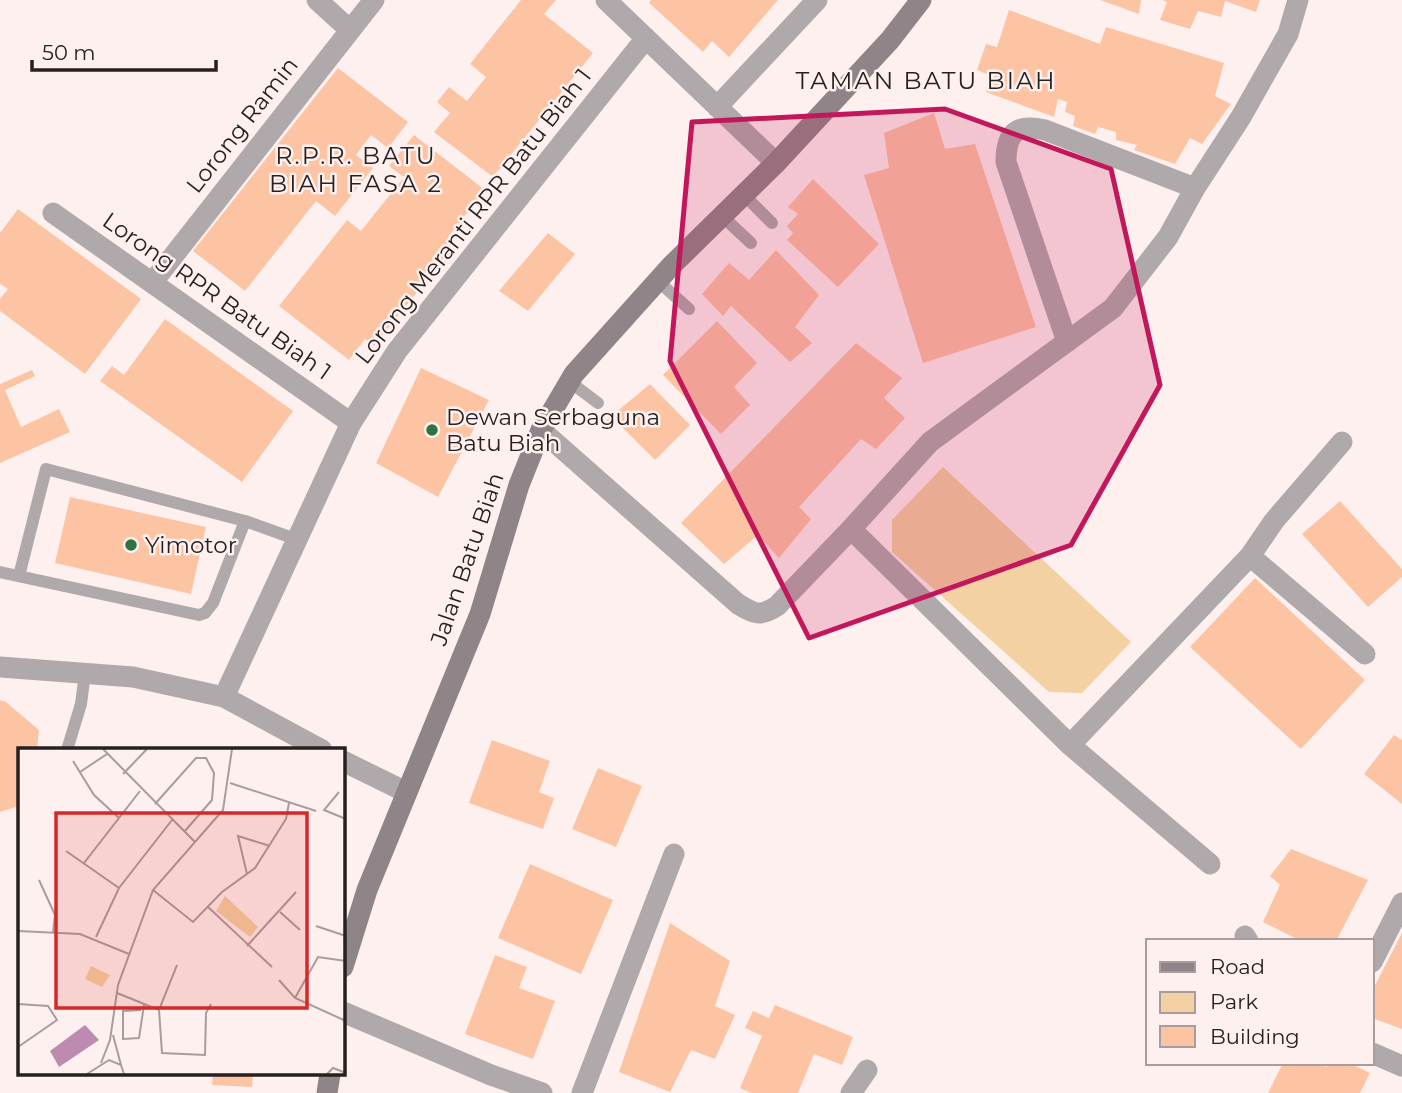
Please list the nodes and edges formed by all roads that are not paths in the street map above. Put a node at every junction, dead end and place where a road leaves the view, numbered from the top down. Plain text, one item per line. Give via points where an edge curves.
1 (317, 0) edge
2 (373, 0) edge
3 (606, 0) edge
4 (817, 0) edge
5 (921, 0) edge
6 (1298, 0) edge
7 (350, 30) junction
8 (646, 38) junction
9 (717, 107) junction
10 (776, 163) junction
11 (1195, 188) junction
12 (744, 195) junction
13 (53, 213) dead end
14 (722, 216) junction
15 (772, 223) dead end
16 (751, 243) dead end
17 (658, 281) junction
18 (152, 283) junction
19 (689, 309) dead end
20 (1067, 342) junction
21 (569, 382) junction
22 (598, 403) dead end
23 (351, 423) junction
24 (541, 430) junction
25 (1342, 442) dead end
26 (244, 521) junction
27 (851, 528) junction
28 (298, 540) junction
29 (1250, 556) junction
30 (0, 572) edge
31 (19, 576) junction
32 (1365, 654) dead end
33 (0, 667) edge
34 (85, 673) junction
35 (224, 697) junction
36 (1070, 745) junction
37 (68, 748) edge
38 (318, 748) edge
39 (345, 762) edge
40 (406, 792) junction
41 (674, 854) dead end
42 (1210, 864) dead end
43 (1402, 903) edge
44 (1374, 958) edge
45 (345, 961) edge
46 (345, 1013) edge
47 (1374, 1054) edge
48 (1402, 1066) edge
49 (867, 1070) dead end
50 (487, 1084) edge
51 (542, 1093) edge
52 (582, 1093) edge
53 (851, 1093) edge

1 - 7 street
2 - 7 street, Lorong Ramin
3 - 8 street
4 - 9 street
5 - 10 main road, Jalan Batu Biah
6 - 11 street via 1288,34
7 - 18 street, Lorong Ramin
8 - 9 street
8 - 23 street, Lorong Meranti RPR Batu Biah 1 via 397,351
9 - 10 street
10 - 12 main road, Jalan Batu Biah
11 - 20 street via 1168,237 1113,308
11 - 20 street via 1045,130 1030,127 1014,132 1006,144 1006,162
12 - 14 main road, Jalan Batu Biah
12 - 15 lane
13 - 18 street, Lorong RPR Batu Biah 1
14 - 16 lane
14 - 17 main road, Jalan Batu Biah
17 - 19 lane
17 - 21 main road, Jalan Batu Biah
18 - 23 street, Lorong RPR Batu Biah 1
20 - 27 street via 930,442
21 - 22 lane
21 - 24 main road, Jalan Batu Biah
23 - 28 street, Lorong Meranti RPR Batu Biah 1
24 - 27 street via 751,612 765,613 776,606
24 - 40 main road, Jalan Batu Biah via 480,614
25 - 29 street
26 - 28 lane
26 - 31 lane via 213,603 199,615
26 - 31 lane via 46,469
27 - 36 street
28 - 35 street, Lorong Meranti RPR Batu Biah 1
29 - 32 street
29 - 36 street
30 - 31 lane
33 - 34 street
34 - 35 street via 133,677
34 - 37 lane
35 - 38 street
36 - 42 street
39 - 40 street
40 - 45 main road, Jalan Batu Biah
41 - 52 street
43 - 44 street
46 - 50 street
47 - 48 street
49 - 53 street
50 - 51 street

